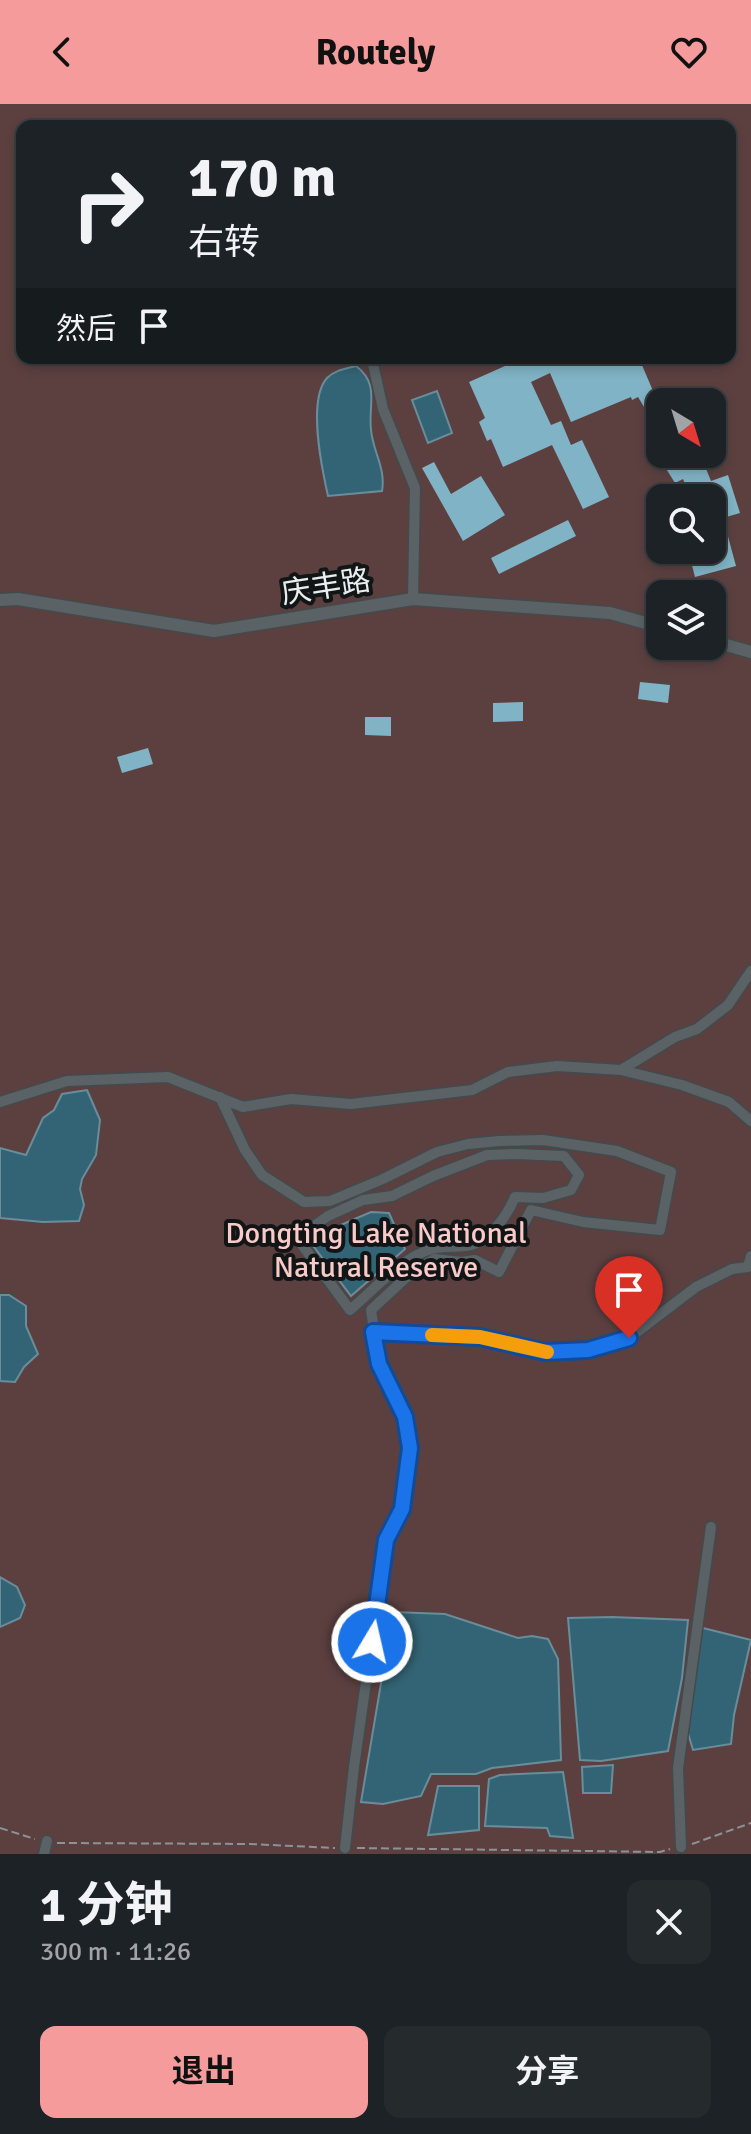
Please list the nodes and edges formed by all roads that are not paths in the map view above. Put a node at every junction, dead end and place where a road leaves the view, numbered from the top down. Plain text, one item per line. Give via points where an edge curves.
1 (373, 364) edge
2 (413, 599) junction
3 (0, 600) edge
4 (646, 623) edge
5 (726, 645) edge
6 (751, 652) edge
7 (751, 971) edge
8 (621, 1070) junction
9 (220, 1097) junction
10 (0, 1102) edge
11 (751, 1121) edge
12 (416, 1255) joint
13 (751, 1256) edge
14 (373, 1332) junction
15 (711, 1527) dead end
16 (47, 1841) road end
17 (681, 1847) road end
18 (345, 1848) road end
19 (44, 1854) edge

1 - 2 street via 383,409 415,488
2 - 3 street, 庆丰路 via 214,631
2 - 4 street, 庆丰路 via 610,613
5 - 6 street
7 - 8 street via 728,1005 697,1029
8 - 9 street via 557,1066 508,1072 472,1090 351,1104 291,1099 243,1107
8 - 11 street via 729,1102
9 - 10 street via 168,1077 67,1081
9 - 14 street via 262,1175 304,1202 330,1201 437,1152 499,1141 543,1140 617,1151 671,1172 660,1230 531,1210 499,1272 475,1260 435,1259 413,1271 371,1310
12 - 12 street via 350,1310 297,1238 363,1200 392,1196 487,1155 564,1156 579,1175 571,1190 543,1198 515,1197 494,1230 468,1246 443,1245
13 - 14 street via 748,1267 696,1287 629,1338 588,1350 545,1352 480,1337
14 - 18 street via 379,1364 405,1417 410,1448 402,1509 386,1540
15 - 17 street via 678,1768
16 - 19 street

